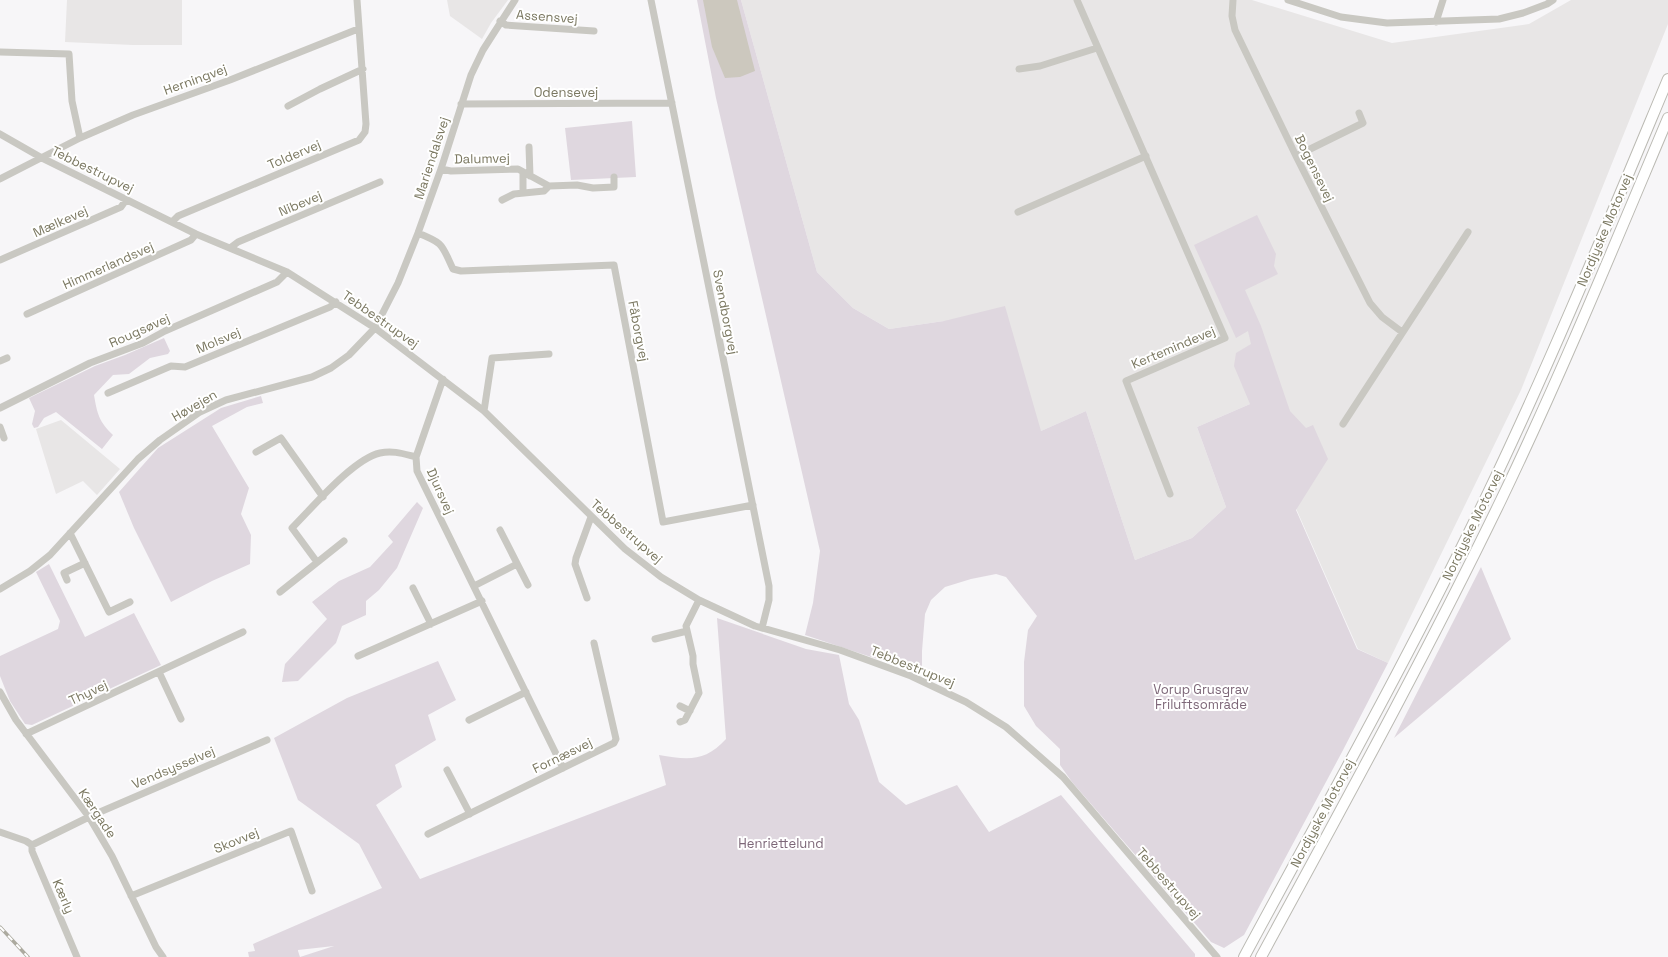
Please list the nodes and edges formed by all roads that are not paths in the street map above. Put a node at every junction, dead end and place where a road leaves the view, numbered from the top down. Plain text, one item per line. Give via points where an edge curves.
1 (357, 0) edge
2 (515, 0) edge
3 (652, 0) edge
4 (1077, 0) edge
5 (1233, 0) edge
6 (1288, 0) edge
7 (1442, 0) edge
8 (1553, 0) edge
9 (500, 21) junction
10 (1436, 22) junction
11 (358, 29) junction
12 (594, 31) dead end
13 (1097, 48) junction
14 (0, 52) edge
15 (363, 69) junction
16 (1019, 69) dead end
17 (1668, 73) edge
18 (1668, 79) edge
19 (672, 103) junction
20 (461, 104) junction
21 (288, 106) dead end
22 (1654, 112) junction
23 (1359, 113) dead end
24 (1668, 118) edge
25 (0, 134) edge
26 (80, 138) junction
27 (529, 147) dead end
28 (1146, 156) junction
29 (1296, 156) junction
30 (42, 158) junction
31 (441, 169) junction
32 (523, 172) junction
33 (530, 176) junction
34 (614, 177) dead end
35 (0, 179) edge
36 (380, 182) dead end
37 (549, 186) junction
38 (523, 192) junction
39 (126, 200) junction
40 (502, 200) dead end
41 (1018, 212) dead end
42 (172, 222) junction
43 (1468, 232) dead end
44 (418, 233) junction
45 (196, 234) junction
46 (230, 248) junction
47 (0, 260) edge
48 (286, 272) junction
49 (336, 302) junction
50 (27, 314) dead end
51 (375, 328) junction
52 (1402, 332) junction
53 (549, 354) dead end
54 (443, 379) junction
55 (108, 393) dead end
56 (0, 408) edge
57 (484, 411) junction
58 (1343, 424) dead end
59 (0, 427) edge
60 (4, 438) dead end
61 (256, 452) dead end
62 (416, 457) junction
63 (1170, 494) dead end
64 (323, 497) junction
65 (753, 505) junction
66 (591, 517) junction
67 (500, 530) dead end
68 (70, 533) junction
69 (344, 541) dead end
70 (317, 562) junction
71 (85, 563) junction
72 (517, 564) junction
73 (67, 580) dead end
74 (528, 585) dead end
75 (474, 586) junction
76 (413, 588) dead end
77 (0, 589) edge
78 (280, 592) dead end
79 (587, 598) dead end
80 (700, 600) junction
81 (482, 601) junction
82 (130, 602) dead end
83 (431, 624) junction
84 (762, 628) junction
85 (687, 631) junction
86 (243, 632) dead end
87 (655, 639) dead end
88 (594, 643) dead end
89 (358, 656) dead end
90 (159, 672) junction
91 (0, 692) edge
92 (526, 692) junction
93 (680, 706) dead end
94 (690, 711) junction
95 (181, 719) dead end
96 (469, 720) dead end
97 (680, 722) dead end
98 (26, 734) junction
99 (268, 740) dead end
100 (562, 768) junction
101 (448, 770) dead end
102 (470, 814) junction
103 (89, 818) junction
104 (0, 832) edge
105 (428, 834) dead end
106 (32, 844) junction
107 (312, 891) dead end
108 (130, 896) junction
109 (77, 957) edge
110 (163, 957) edge
111 (1216, 957) edge
112 (1244, 957) edge
113 (1261, 957) edge

1 - 11 street, Toldervej
2 - 9 street, Mariendalsvej
3 - 19 street, Svendborgvej
4 - 13 street, Kertemindevej
5 - 29 street, Bogensevej via 1232,16 1235,30
6 - 10 street via 1341,18 1386,23
7 - 10 street
8 - 10 street via 1523,13 1499,19
9 - 12 street, Assensvej via 506,25
9 - 20 street, Mariendalsvej via 471,75
11 - 15 street, Toldervej
11 - 26 street, Herningvej via 133,115
13 - 16 street via 1040,66
13 - 28 street, Kertemindevej
14 - 26 street via 69,54 72,101
15 - 21 street
15 - 42 street, Toldervej via 366,124 365,132 359,140 178,216
17 - 22 highway
18 - 22 highway, Nordjyske Motorvej
19 - 20 street, Odensevej
19 - 65 street, Svendborgvej
20 - 31 street, Mariendalsvej
22 - 112 highway, Nordjyske Motorvej via 1550,357 1488,493 1408,653
23 - 29 street via 1363,124
24 - 113 highway, Nordjyske Motorvej via 1567,356 1502,498 1389,722
25 - 30 street, Tebbestrupvej
26 - 30 street, Herningvej
27 - 33 street
28 - 41 street
28 - 63 street, Kertemindevej via 1226,338 1126,381
29 - 52 street, Bogensevej via 1370,303 1382,317
30 - 35 street, Herningvej
30 - 39 street, Tebbestrupvej
31 - 32 street, Dalumvej via 518,169
31 - 44 street, Mariendalsvej
32 - 33 street, Dalumvej
32 - 38 street, Dalumvej
33 - 37 street, Dalumvej
34 - 37 street, Dalumvej via 614,187
36 - 46 street, Nibevej via 238,242
37 - 38 street, Dalumvej via 544,191
38 - 40 street, Dalumvej
39 - 42 street, Tebbestrupvej
39 - 47 street, Mælkevej via 121,208
42 - 45 street, Tebbestrupvej
43 - 52 street
44 - 51 street, Mariendalsvej via 398,283
44 - 65 street, Fåborgvej via 436,240 444,248 453,269 461,272 614,265 663,522
45 - 46 street, Tebbestrupvej
45 - 50 street, Himmerlandsvej via 191,240
46 - 48 street, Tebbestrupvej
48 - 49 street, Tebbestrupvej
48 - 56 street, Rougsøvej via 277,282 143,343 90,363
49 - 51 street, Tebbestrupvej
49 - 55 street, Molsvej via 330,307 185,367 171,366
51 - 54 street, Tebbestrupvej
51 - 68 street, Høvejen via 349,355 331,368 312,377 226,400 200,412 138,459
52 - 58 street
53 - 57 street via 492,358
54 - 57 street, Tebbestrupvej
54 - 62 street, Djursvej
57 - 66 street, Tebbestrupvej
59 - 60 street
61 - 64 street via 282,438
62 - 64 street via 396,452 368,457
62 - 75 street, Djursvej via 420,477
64 - 70 street via 292,528
65 - 84 street, Svendborgvej via 769,586 769,600
66 - 79 street via 575,564
66 - 80 street, Tebbestrupvej via 637,560
67 - 72 street
68 - 71 street
68 - 77 street, Høvejen via 50,555
69 - 70 street
70 - 78 street
71 - 73 street via 64,573
71 - 82 street via 109,612
72 - 74 street
72 - 75 street
75 - 81 street, Djursvej
76 - 83 street
80 - 84 street, Tebbestrupvej
80 - 85 street via 686,626
81 - 83 street
81 - 92 street, Djursvej
83 - 89 street
84 - 111 street, Tebbestrupvej via 840,650 911,676 966,702 1006,727 1063,777
85 - 87 street
85 - 94 street via 699,693
86 - 90 street, Thyvej
88 - 100 street, Fornæsvej via 616,739 614,743
90 - 95 street
90 - 98 street, Thyvej
91 - 98 street, Kærgade
92 - 96 street
92 - 100 street, Djursvej
93 - 94 street
94 - 97 street via 685,720
98 - 103 street, Kærgade
99 - 103 street, Vendsysselvej
100 - 102 street, Fornæsvej
101 - 102 street
102 - 105 street, Fornæsvej
103 - 106 street, Vendsysselvej
103 - 108 street, Kærgade via 112,856
104 - 106 street
106 - 109 street, Kærly via 32,851
107 - 108 street, Skovvej via 291,830
108 - 110 street, Kærgade

